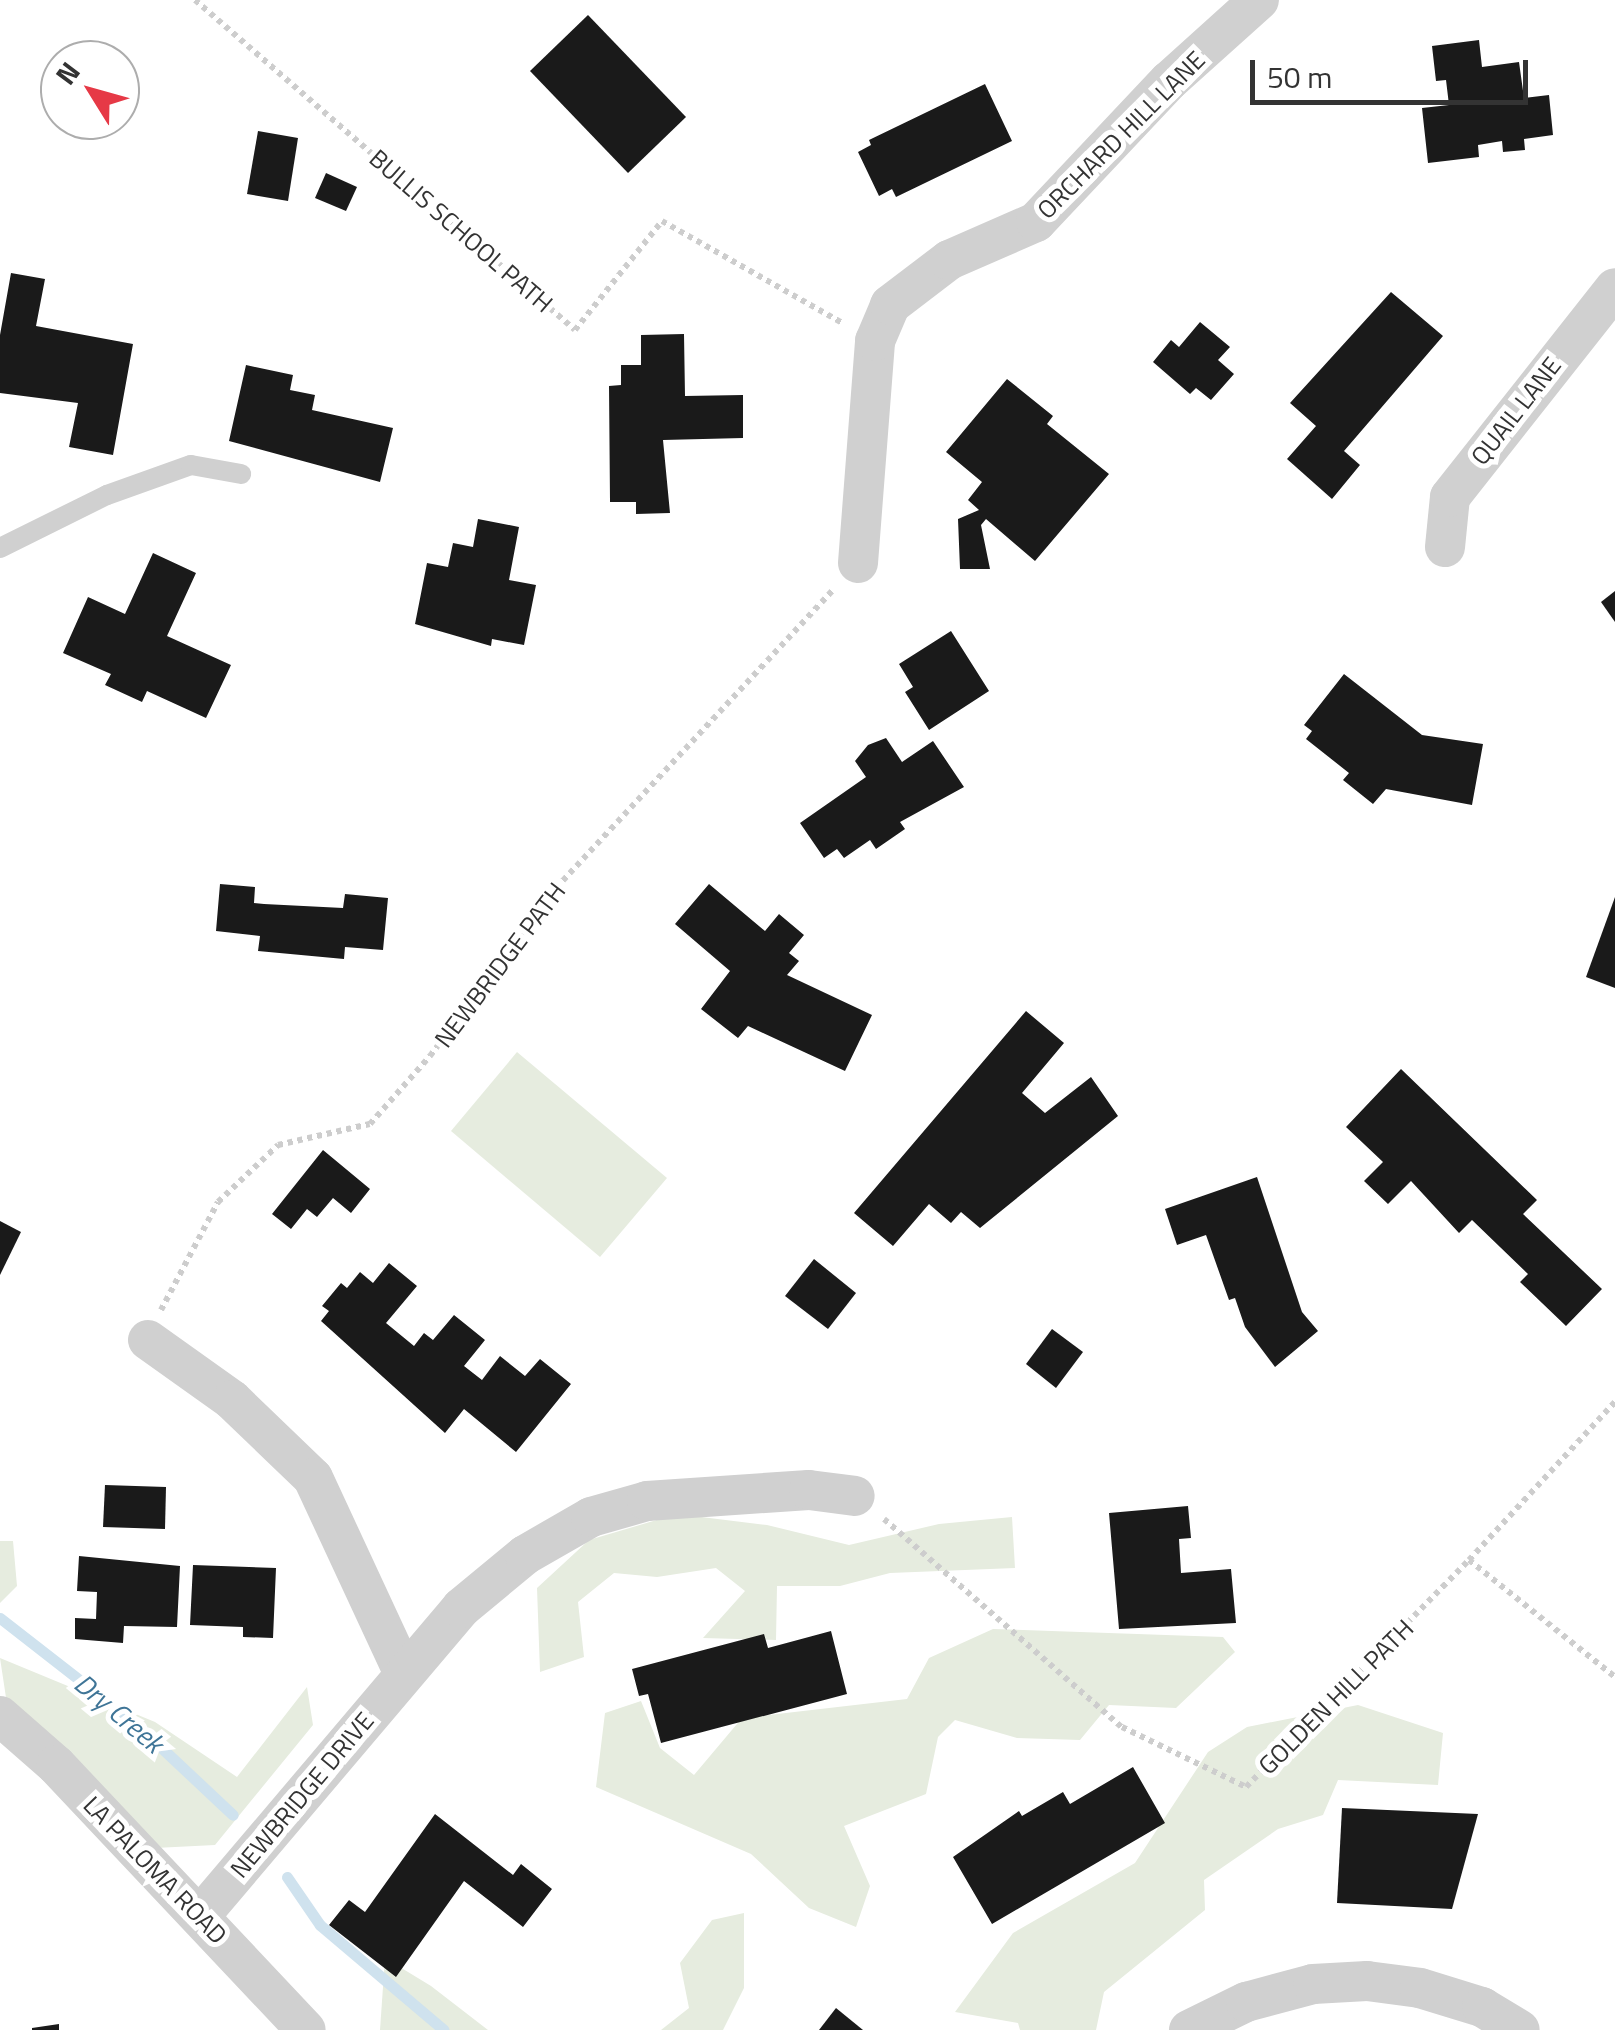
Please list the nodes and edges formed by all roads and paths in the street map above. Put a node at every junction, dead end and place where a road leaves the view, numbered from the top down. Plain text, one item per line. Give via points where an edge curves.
1 (195, 0) edge
2 (1259, 0) edge
3 (1615, 288) edge
4 (874, 342) junction
5 (240, 474) dead end
6 (1444, 546) dead end
7 (0, 548) edge
8 (858, 563) joint
9 (148, 1340) joint
10 (1615, 1402) edge
11 (856, 1496) joint
12 (1470, 1560) junction
13 (404, 1674) junction
14 (1615, 1678) edge
15 (0, 1716) edge
16 (200, 1916) junction
17 (306, 2030) edge
18 (1190, 2030) edge
19 (1520, 2030) edge

1 - 4 path, BULLIS SCHOOL PATH via 575,330 662,222
2 - 4 street, ORCHARD HILL LANE via 1169,81 1036,222 949,260 890,305
3 - 6 street, QUAIL LANE via 1450,497
4 - 8 street, ORCHARD HILL LANE
5 - 7 lane via 191,465 107,495
8 - 9 path, NEWBRIDGE PATH via 556,888 430,1056 370,1124 278,1145 218,1202
9 - 13 street via 232,1400 313,1478
10 - 12 path
11 - 12 path, GOLDEN HILL PATH via 1122,1727 1246,1787
11 - 13 street, NEWBRIDGE DRIVE via 808,1490 647,1500 591,1517 525,1555 461,1608
12 - 14 path
13 - 16 street, NEWBRIDGE DRIVE
15 - 16 street, LA PALOMA ROAD
16 - 17 street, LA PALOMA ROAD
18 - 19 street via 1246,2002 1313,1984 1367,1980 1482,2007

